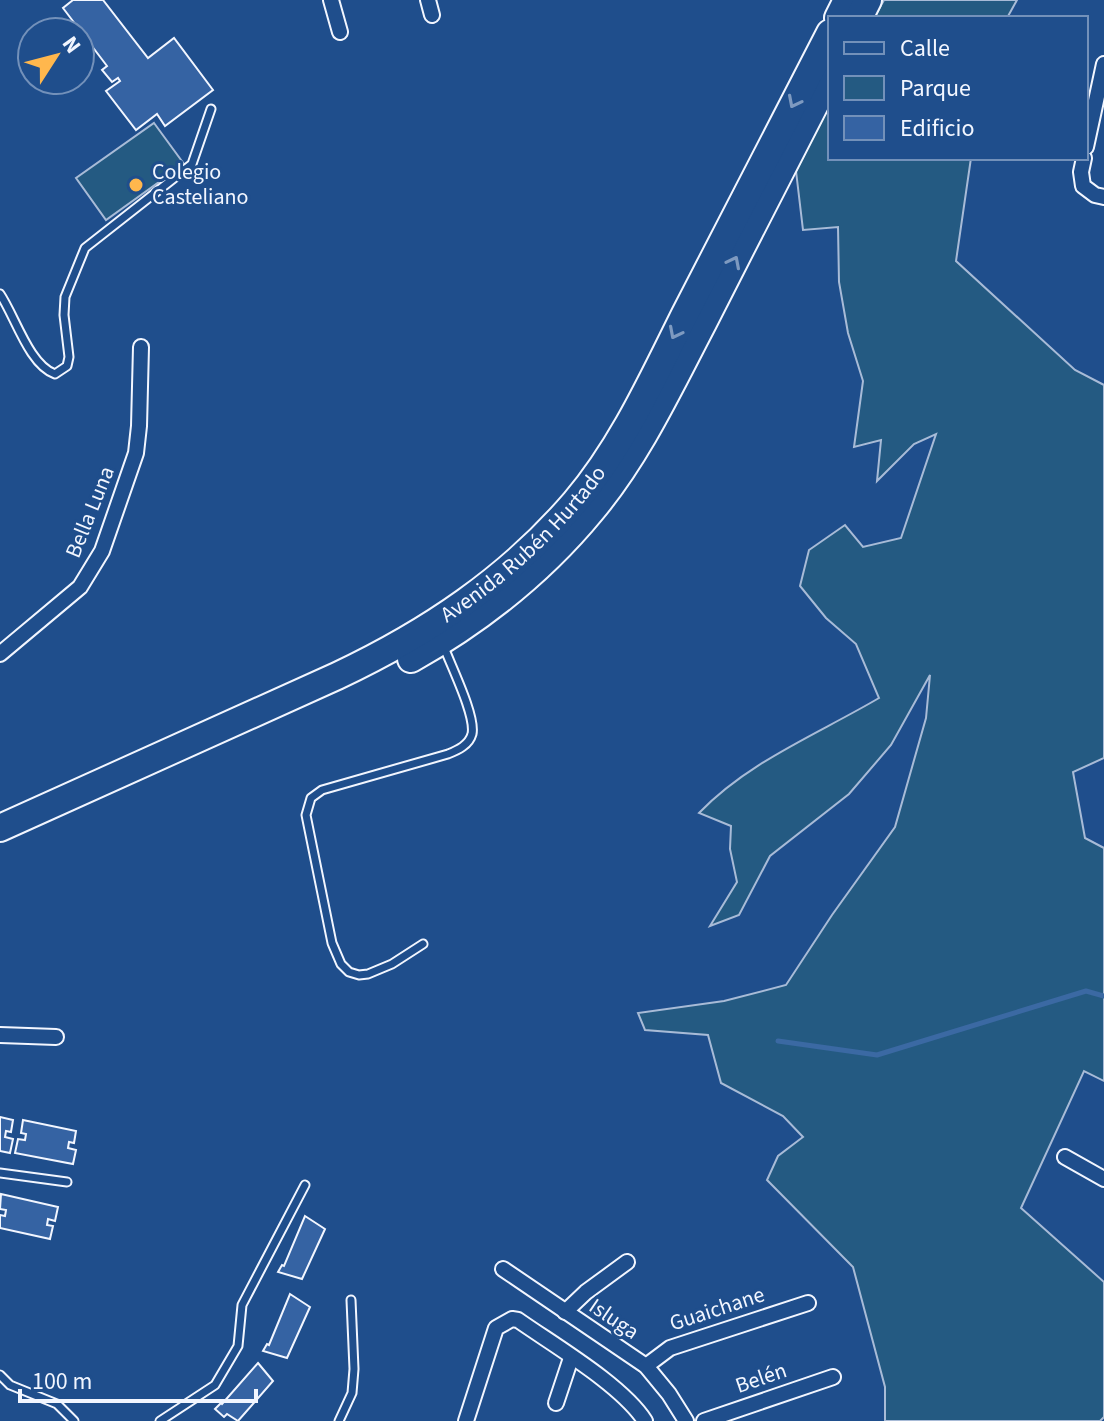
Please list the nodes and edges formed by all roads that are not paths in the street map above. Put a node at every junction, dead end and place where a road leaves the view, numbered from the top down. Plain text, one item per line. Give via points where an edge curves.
1 (331, 0) edge
2 (428, 0) edge
3 (432, 15) dead end
4 (340, 32) dead end
5 (828, 37) edge
6 (1104, 64) edge
7 (828, 79) edge
8 (211, 109) dead end
9 (1088, 138) edge
10 (1084, 160) edge
11 (1104, 197) edge
12 (0, 294) edge
13 (141, 347) dead end
14 (442, 641) junction
15 (0, 654) edge
16 (0, 828) edge
17 (0, 846) edge
18 (423, 944) dead end
19 (0, 1035) edge
20 (56, 1037) dead end
21 (1065, 1157) dead end
22 (0, 1173) edge
23 (1104, 1179) edge
24 (67, 1182) dead end
25 (305, 1185) dead end
26 (627, 1262) dead end
27 (503, 1269) dead end
28 (351, 1300) dead end
29 (808, 1303) dead end
30 (565, 1312) junction
31 (571, 1358) junction
32 (646, 1366) junction
33 (0, 1375) edge
34 (833, 1377) dead end
35 (556, 1403) dead end
36 (74, 1421) edge
37 (160, 1421) edge
38 (339, 1421) edge
39 (466, 1421) edge
40 (645, 1421) edge
41 (686, 1421) edge
42 (704, 1421) edge

1 - 4 street
2 - 3 street
5 -> 16 highway, Avenida Rubén Hurtado via 623,432 583,492 525,554 478,595 400,645
6 - 9 street
14 -> 7 highway, Avenida Rubén Hurtado via 545,562 613,482 678,370
8 - 12 lane via 192,164 85,248 65,297 69,357 62,372 45,371
10 - 11 street via 1083,186
13 - 15 street, Bella Luna via 136,453 102,551 73,594
14 - 17 highway, Avenida Rubén Hurtado via 349,689
14 - 18 lane via 472,721 470,739 448,754 322,790 311,798 306,815 341,964 349,972 368,974
19 - 20 street
21 - 23 street
22 - 24 lane
25 - 37 lane via 242,1305 238,1346 215,1385
26 - 30 street
27 - 30 street, Isluga
28 - 38 lane via 352,1393
29 - 32 street, Guaichane via 670,1348
30 - 32 street, Isluga
31 - 35 street
31 - 39 street via 518,1320 506,1320 496,1328
31 - 40 street via 625,1398
32 - 41 street, Isluga
33 - 36 lane via 10,1385 57,1404
34 - 42 street, Belén

